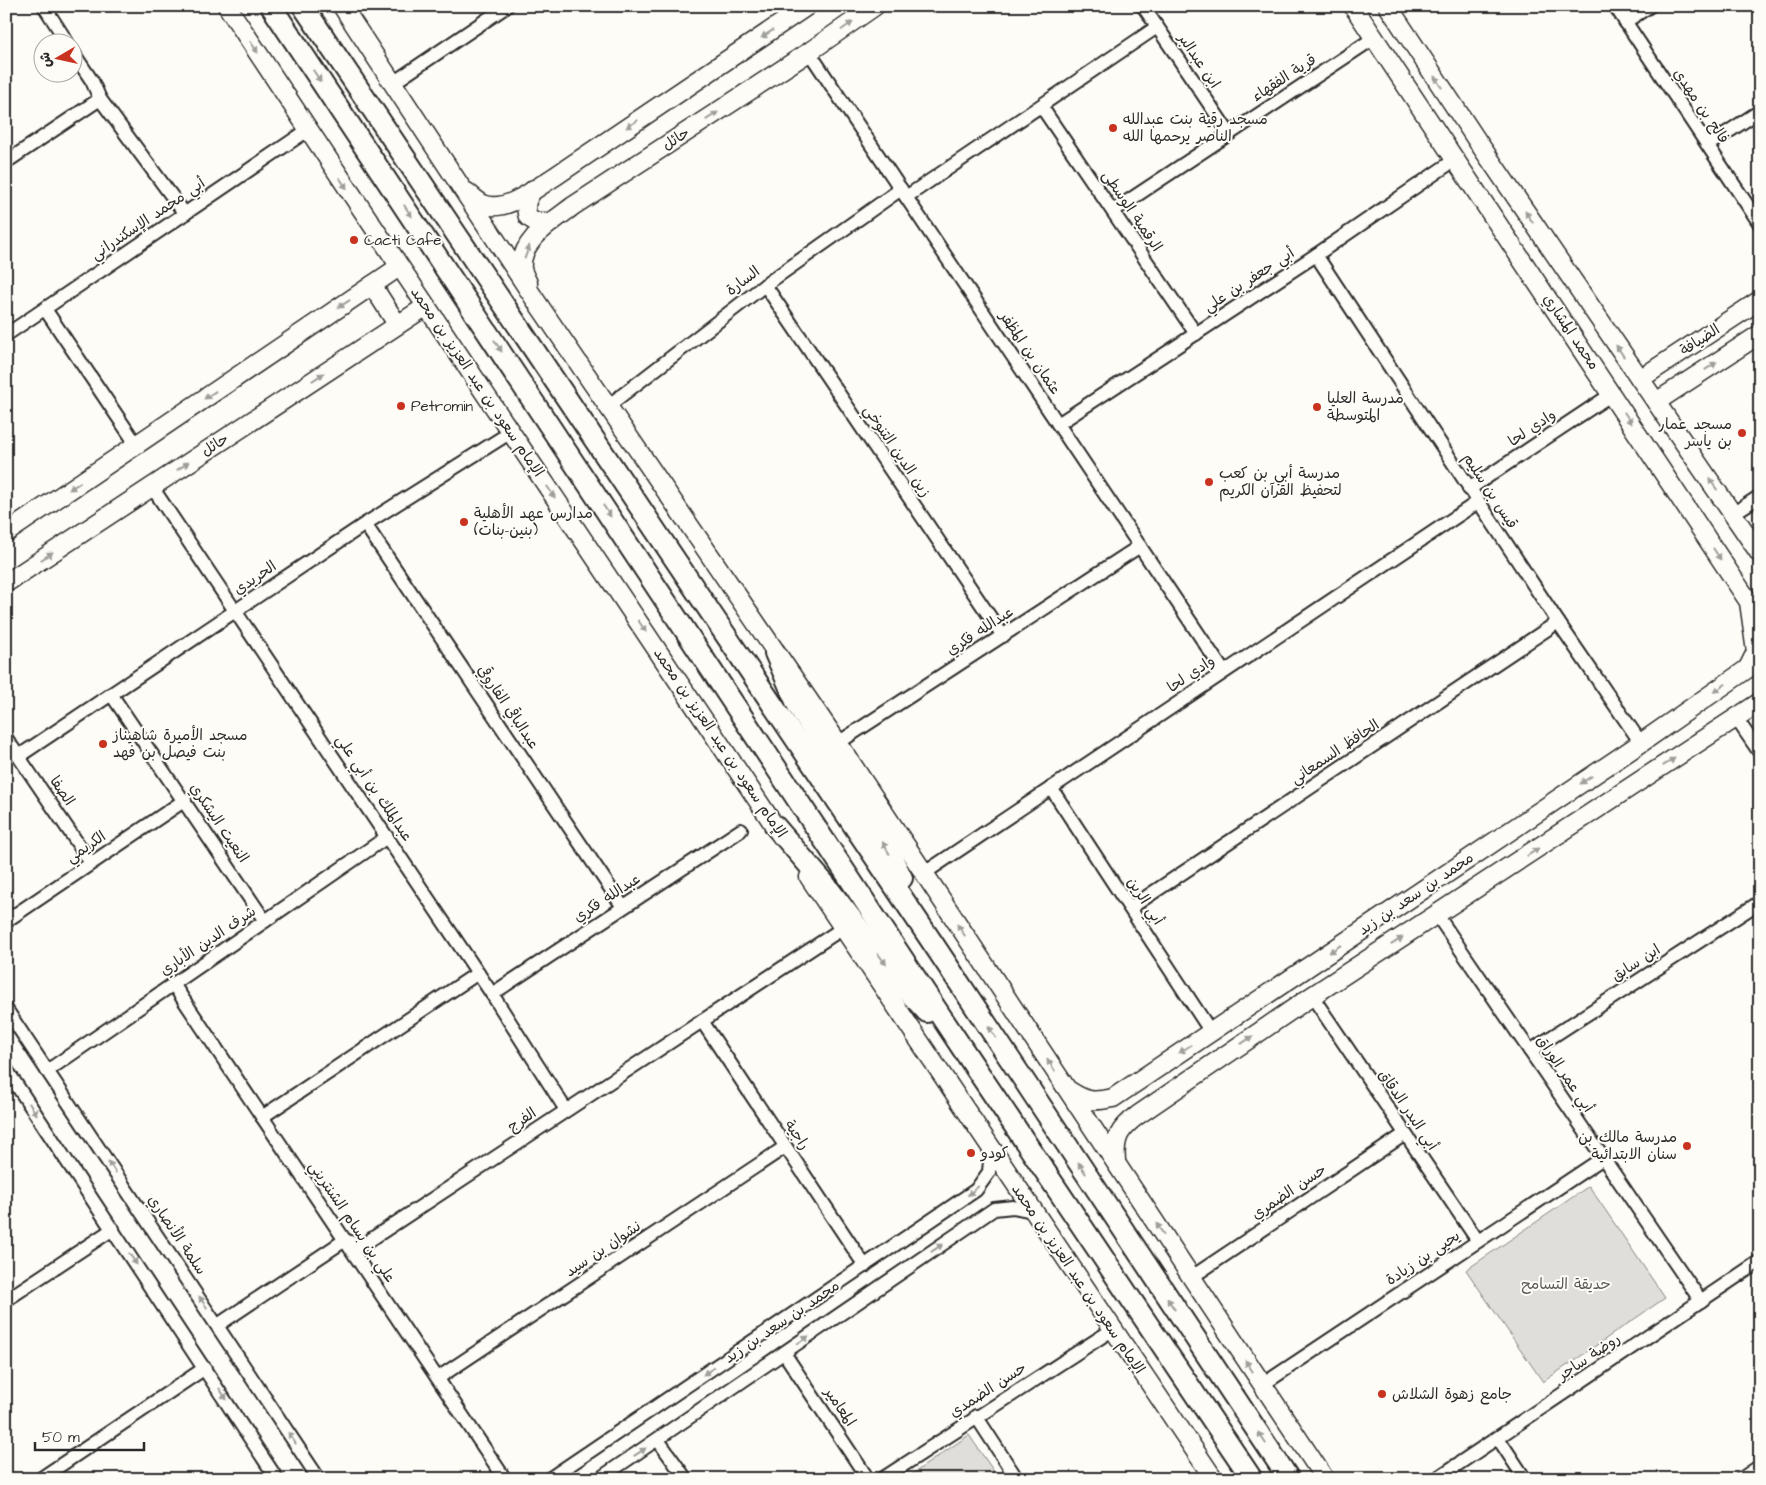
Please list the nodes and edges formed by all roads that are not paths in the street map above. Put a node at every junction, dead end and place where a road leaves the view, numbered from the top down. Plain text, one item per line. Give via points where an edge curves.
1 (44, 6) edge
2 (227, 6) edge
3 (270, 6) edge
4 (303, 6) edge
5 (342, 6) edge
6 (508, 6) edge
7 (807, 6) edge
8 (875, 6) edge
9 (1143, 6) edge
10 (1353, 6) edge
11 (1388, 6) edge
12 (1615, 6) edge
13 (1650, 6) edge
14 (1625, 22) junction
15 (1157, 27) junction
16 (61, 32) edge
17 (1374, 38) junction
18 (809, 52) junction
19 (82, 66) edge
20 (393, 83) junction
21 (100, 99) junction
22 (1041, 106) junction
23 (1760, 112) edge
24 (308, 130) junction
25 (1229, 133) junction
26 (1478, 142) junction
27 (1708, 146) junction
28 (1456, 158) junction
29 (6, 162) edge
30 (460, 187) junction
31 (534, 188) junction
32 (903, 193) junction
33 (1112, 211) junction
34 (186, 214) junction
35 (552, 222) junction
36 (1760, 224) edge
37 (1316, 255) junction
38 (399, 267) junction
39 (765, 284) junction
40 (372, 285) junction
41 (534, 298) junction
42 (1760, 300) edge
43 (425, 308) junction
44 (45, 309) junction
45 (397, 324) junction
46 (1196, 334) junction
47 (1760, 334) edge
48 (6, 335) edge
49 (1676, 356) junction
50 (1691, 378) junction
51 (1640, 379) junction
52 (1612, 394) junction
53 (1656, 402) junction
54 (608, 406) junction
55 (1058, 424) junction
56 (511, 432) junction
57 (136, 444) junction
58 (152, 487) junction
59 (1469, 489) junction
60 (1760, 496) edge
61 (1478, 502) junction
62 (1734, 514) junction
63 (365, 524) junction
64 (6, 533) edge
65 (1140, 546) junction
66 (1760, 554) edge
67 (6, 583) edge
68 (1754, 607) edge
69 (235, 611) junction
70 (1558, 622) junction
71 (1003, 636) junction
72 (775, 653) junction
73 (1754, 664) edge
74 (1224, 672) junction
75 (111, 694) junction
76 (1760, 702) edge
77 (1736, 718) junction
78 (6, 738) edge
79 (838, 743) junction
80 (1641, 743) junction
81 (1760, 752) edge
82 (19, 756) junction
83 (1051, 788) junction
84 (185, 800) junction
85 (775, 826) junction
86 (741, 830) dead end
87 (387, 837) junction
88 (91, 863) junction
89 (923, 874) junction
90 (1760, 902) edge
91 (623, 907) junction
92 (1130, 908) junction
93 (1437, 915) junction
94 (6, 921) edge
95 (265, 921) junction
96 (843, 928) junction
97 (930, 939) junction
98 (478, 973) junction
99 (173, 984) junction
100 (492, 994) junction
101 (1312, 996) junction
102 (6, 1010) edge
103 (702, 1021) junction
104 (1211, 1032) junction
105 (962, 1048) junction
106 (1530, 1051) junction
107 (6, 1068) edge
108 (47, 1071) junction
109 (1067, 1089) junction
110 (1126, 1089) junction
111 (566, 1110) junction
112 (1138, 1115) junction
113 (262, 1117) junction
114 (1405, 1134) junction
115 (785, 1146) junction
116 (991, 1149) junction
117 (1603, 1158) junction
118 (1116, 1162) junction
119 (1032, 1211) junction
120 (114, 1229) junction
121 (345, 1240) junction
122 (1478, 1241) junction
123 (1760, 1261) edge
124 (865, 1266) junction
125 (1192, 1277) junction
126 (6, 1300) edge
127 (1701, 1300) junction
128 (218, 1325) junction
129 (1112, 1330) junction
130 (784, 1353) junction
131 (206, 1368) junction
132 (438, 1378) junction
133 (1262, 1385) junction
134 (976, 1416) junction
135 (1498, 1438) junction
136 (658, 1440) junction
137 (1760, 1466) edge
138 (58, 1474) edge
139 (40, 1479) edge
140 (277, 1479) edge
141 (319, 1479) edge
142 (505, 1479) edge
143 (549, 1479) edge
144 (600, 1479) edge
145 (686, 1479) edge
146 (868, 1479) edge
147 (882, 1479) edge
148 (1017, 1479) edge
149 (1214, 1479) edge
150 (1252, 1479) edge
151 (1289, 1479) edge
152 (1325, 1479) edge
153 (1436, 1479) edge
154 (1525, 1479) edge
155 (1741, 1479) edge

1 - 16 street
2 -> 24 street, الإمام سعود بن عبد العزيز بن محمد
3 -> 105 main road
4 - 97 main road
5 - 20 street
6 - 20 street
7 -> 31 street
18 -> 8 street, حائل
9 - 15 street, ابن عبدالبر
10 - 17 street, محمد المشاري
26 -> 11 street, محمد المشاري
12 - 14 street, فالح بن مهدي
13 - 14 street
14 - 27 street, فالح بن مهدي
15 - 22 street, السارة
15 - 25 street, ابن عبدالبر
17 - 25 street, قرية الفقهاء
17 - 28 street, محمد المشاري
18 - 32 street, عثمان بن المظفر
35 -> 18 street, حائل
19 - 21 street
20 - 30 street
21 - 29 street
21 - 34 street
22 - 32 street, السارة
22 - 33 street, الرقمية الوسطى
23 - 27 street
24 - 34 street, أبي محمد الإسكندراني
24 -> 38 street, الإمام سعود بن عبد العزيز بن محمد
25 - 33 street, قرية الفقهاء
26 - 28 street
51 -> 26 street, محمد المشاري
27 - 36 street, فالح بن مهدي
28 - 37 street, أبي جعفر بن علي
28 - 52 street, محمد المشاري
30 - 31 street via 483,204 500,206
30 - 41 street
31 - 35 street via 527,199 528,218 536,222
32 - 39 street, السارة
32 - 55 street, عثمان بن المظفر
33 - 46 street, الرقمية الوسطى
34 - 44 street, أبي محمد الإسكندراني
41 -> 35 street, حائل via 522,268 526,249
37 - 46 street, أبي جعفر بن علي
37 - 59 street, قيس بن سليم
38 - 40 street
38 - 43 street, الإمام سعود بن عبد العزيز بن محمد
39 - 54 street, السارة
39 - 71 street, زين الدين التنوخي
40 - 45 street
40 -> 57 street
41 - 54 street
42 - 49 street, الضيافة
43 - 45 street, حائل
43 - 56 street, الإمام سعود بن عبد العزيز بن محمد
44 - 48 street, أبي محمد الإسكندراني
44 - 57 street
58 -> 45 street, حائل
46 - 55 street, أبي جعفر بن علي
50 -> 47 street, الضيافة
49 - 50 street via 1668,366 1666,373 1669,379 1676,382
49 - 51 street, الضيافة
50 - 53 street, الضيافة
51 - 53 street, محمد المشاري
52 - 59 street, وادي لحا
52 -> 68 street, محمد المشاري
62 -> 53 street, محمد المشاري
54 - 72 street
55 - 65 street, عثمان بن المظفر
56 - 63 street, الحريدي
56 -> 85 street, الإمام سعود بن عبد العزيز بن محمد
57 -> 64 street
67 -> 58 street, حائل
58 - 69 street, عبدالملك بن أبي علي
59 - 61 street, قيس بن سليم
60 - 62 street
61 - 70 street, قيس بن سليم
61 - 74 street, وادي لحا
62 - 66 street, محمد المشاري
63 - 69 street, الحريدي
63 - 91 street, عبدالباقي الفاروقي
65 - 71 street, عبدالله فكري
65 - 74 street, عثمان بن المظفر
68 - 73 street, محمد المشاري
69 - 75 street, الحريدي
69 - 87 street, عبدالملك بن أبي علي
70 - 80 street, قيس بن سليم
70 - 92 street, الحافظ السمعاني
71 - 79 street, عبدالله فكري
72 - 79 street
97 -> 72 main road via 888,850 798,706
73 -> 80 street, محمد بن سعد بن زيد
74 - 83 street, وادي لحا
75 - 82 street, الحريدي
75 - 84 street, النعيت اليشكري
76 - 77 street, محمد بن سعد بن زيد
77 - 81 street
93 -> 77 street, محمد بن سعد بن زيد
78 - 82 street, الصفا
79 - 89 street
80 -> 104 street, محمد بن سعد بن زيد
82 - 88 street, الصفا
83 - 89 street, وادي لحا
83 - 92 street, أبي الرين
84 - 88 street, الكريمي
84 - 95 street, النعيت اليشكري
85 - 96 street, الإمام سعود بن عبد العزيز بن محمد
85 -> 105 main road via 825,884 904,988
86 - 91 street, عبدالله فكري
87 - 95 street, شرف الدين الأباري
87 - 98 street, عبدالملك بن أبي علي
88 - 94 street, الكريمي
109 -> 89 street
90 - 106 street, ابن سابق
91 - 100 street, عبدالله فكري
92 - 104 street, أبي الرين
101 -> 93 street, محمد بن سعد بن زيد
93 - 106 street, أبي عمر الوراق
95 - 99 street, شرف الدين الأباري
96 - 103 street, الفرج
96 - 116 street, الإمام سعود بن عبد العزيز بن محمد
151 -> 97 main road
98 - 100 street, عبدالملك بن أبي علي
98 - 113 street
99 - 108 street, شرف الدين الأباري
99 - 113 street, علي بن بسام الشنتريني
100 - 111 street, عبدالملك بن أبي علي
112 -> 101 street, محمد بن سعد بن زيد
101 - 114 street, أبي البدر الدقاق
102 - 108 street, سلمة الأنصاري
103 - 111 street, الفرج
103 - 115 street, راجية
104 -> 110 street, محمد بن سعد بن زيد
105 - 150 main road
106 - 117 street, أبي عمر الوراق
107 -> 120 street
128 -> 108 street, سلمة الأنصاري
109 - 110 street, محمد بن سعد بن زيد via 1085,1100 1098,1101 1113,1098
109 - 118 street
110 - 112 street via 1121,1098 1121,1109
111 - 121 street, الفرج via 361,1246
112 - 118 street, محمد بن سعد بن زيد via 1126,1123 1114,1142
113 - 121 street, علي بن بسام الشنتريني
114 - 122 street, أبي البدر الدقاق
114 - 125 street, حسن الضمري
115 - 124 street, راجية
115 - 132 street, نشوان بن سيد
116 - 119 street, الإمام سعود بن عبد العزيز بن محمد
116 -> 124 street, محمد بن سعد بن زيد via 989,1172 976,1190
117 - 122 street, يحيى بن زيادة
117 - 127 street, أبي عمر الوراق
125 -> 118 street
119 - 129 street, الإمام سعود بن عبد العزيز بن محمد
130 -> 119 street, محمد بن سعد بن زيد via 994,1209 1013,1207
120 - 126 street
120 -> 131 street
121 - 128 street
121 - 132 street, علي بن بسام الشنتريني
122 - 133 street, يحيى بن زيادة
123 - 127 street, روضة ساجر
124 -> 143 street, محمد بن سعد بن زيد
133 -> 125 street
127 - 135 street, روضة ساجر
141 -> 128 street, سلمة الأنصاري
129 - 134 street, حسن الضمدي
129 - 149 street, الإمام سعود بن عبد العزيز بن محمد
130 - 136 street, محمد بن سعد بن زيد
130 - 146 street, المعامير
131 - 138 street
131 -> 140 street
132 - 142 street, علي بن بسام الشنتريني
133 - 152 street
134 - 147 street, حسن الضمدي
134 - 148 street
135 - 153 street, روضة ساجر
135 - 154 street
144 -> 136 street, محمد بن سعد بن زيد
136 - 145 street
137 - 155 street
138 - 139 street

